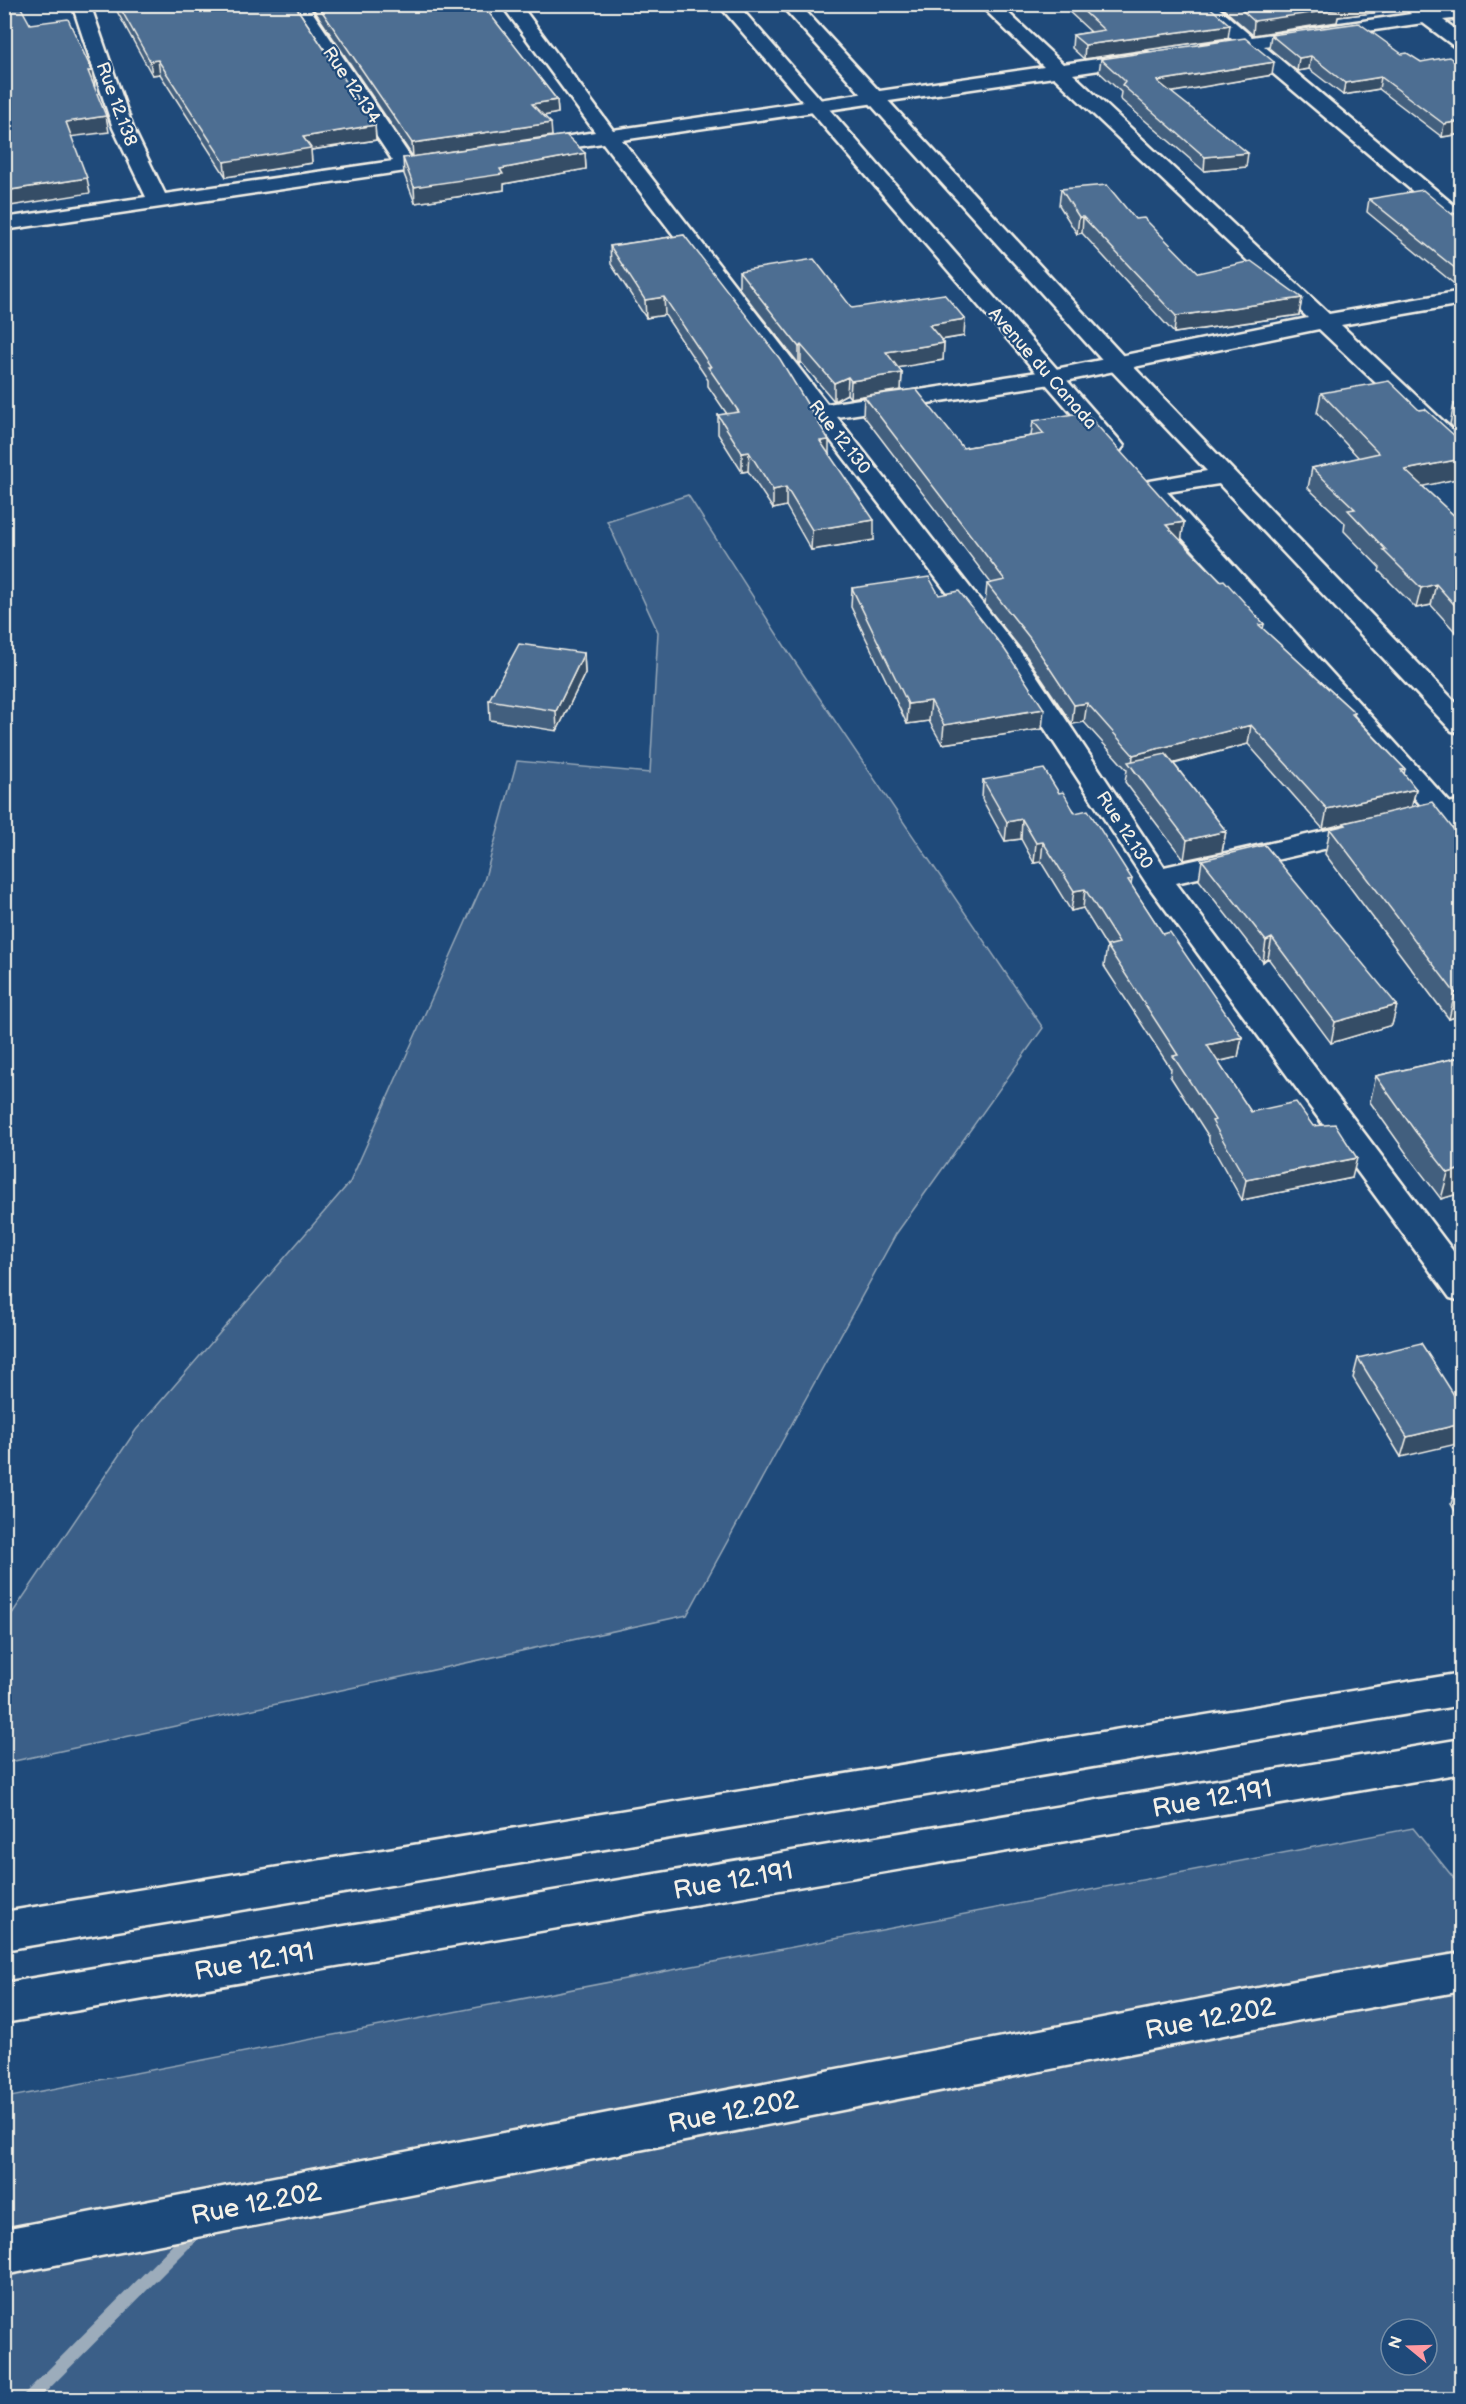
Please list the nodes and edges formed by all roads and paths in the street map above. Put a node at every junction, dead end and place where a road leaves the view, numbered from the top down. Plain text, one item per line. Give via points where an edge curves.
1 (81, 4) edge
2 (297, 4) edge
3 (510, 4) edge
4 (727, 4) edge
5 (789, 4) edge
6 (988, 4) edge
7 (1202, 4) edge
8 (1409, 4) edge
9 (1461, 12) edge
10 (1427, 17) junction
11 (1249, 43) junction
12 (1461, 43) edge
13 (1193, 51) edge
14 (1159, 56) edge
15 (1058, 71) junction
16 (874, 97) junction
17 (815, 106) junction
18 (608, 136) junction
19 (507, 151) edge
20 (462, 157) edge
21 (406, 165) junction
22 (158, 201) junction
23 (1461, 223) edge
24 (4, 224) edge
25 (1461, 297) edge
26 (1322, 322) junction
27 (1117, 363) junction
28 (1051, 377) junction
29 (821, 412) junction
30 (1461, 452) edge
31 (1137, 474) junction
32 (1223, 476) junction
33 (1461, 725) edge
34 (1455, 818) edge
35 (1157, 878) junction
36 (1461, 1289) edge
37 (1461, 1689) edge
38 (1461, 1756) edge
39 (4, 1931) edge
40 (1461, 1972) edge
41 (4, 2003) edge
42 (4, 2252) edge

1 - 22 street, Rue 12.138 via 123,128
2 - 21 street, Rue 12.134
3 - 18 street, Rue 12.130
4 - 17 street, Avenue du Canada
5 - 16 street
6 - 15 street
7 - 11 street
8 - 10 street
9 - 10 street
10 - 11 street
10 - 12 street
11 - 13 street
11 - 23 street
14 - 15 street
15 - 16 street
15 - 26 street
16 - 17 street
16 - 27 street
17 - 18 street
17 - 28 street, Avenue du Canada
18 - 19 street
18 - 29 street, Rue 12.130
20 - 21 street
21 - 22 street
22 - 24 street
25 - 26 street
26 - 27 street
26 - 30 street
27 - 28 street
27 - 32 street
28 - 29 street
28 - 31 street, Avenue du Canada
29 - 35 street, Rue 12.130 via 1016,664
31 - 32 street
31 - 34 street, Avenue du Canada
32 - 33 street
34 - 35 street
35 - 36 street, Rue 12.130
37 - 39 street
38 - 41 street, Rue 12.191
40 - 42 street, Rue 12.202

